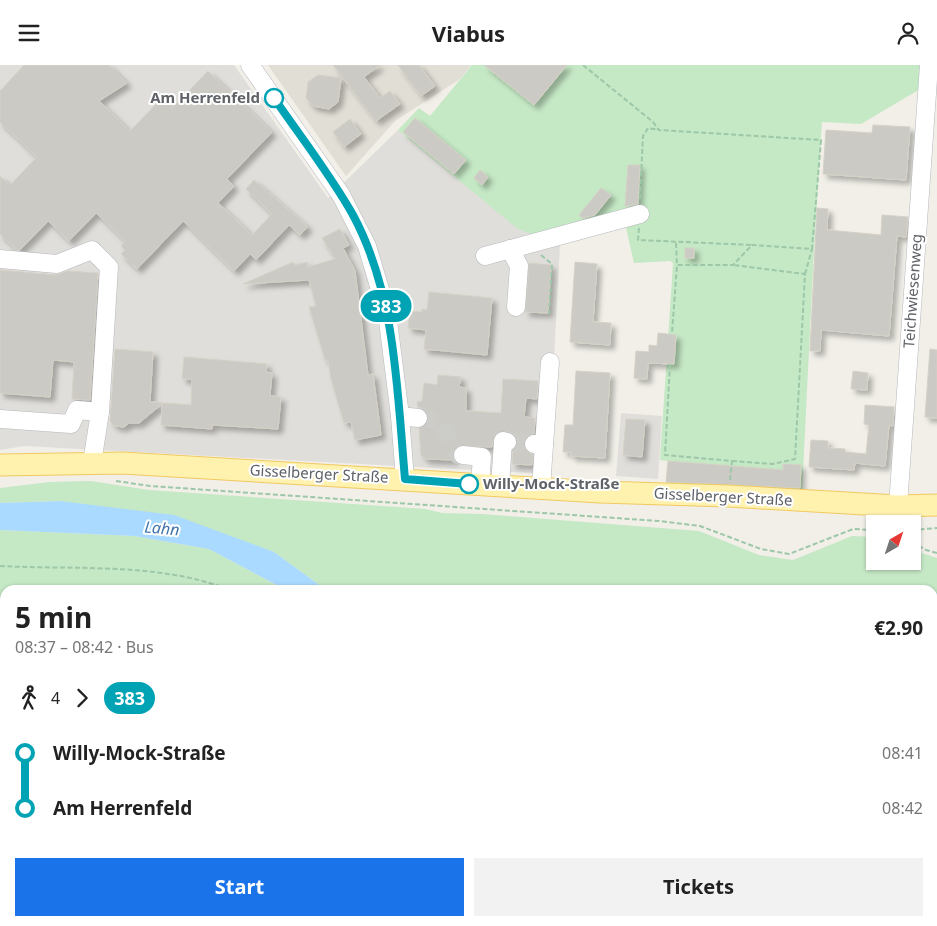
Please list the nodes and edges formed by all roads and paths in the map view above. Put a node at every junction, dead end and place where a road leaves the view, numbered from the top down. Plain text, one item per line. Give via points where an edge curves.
1 (250, 65) edge
2 (583, 65) edge
3 (929, 70) edge
4 (659, 130) junction
5 (640, 214) junction
6 (534, 242) junction
7 (676, 243) junction
8 (752, 245) junction
9 (510, 249) junction
10 (812, 249) junction
11 (485, 256) dead end
12 (0, 259) edge
13 (677, 265) junction
14 (733, 265) junction
15 (805, 273) junction
16 (516, 307) dead end
17 (549, 314) dead end
18 (672, 333) dead end
19 (550, 362) dead end
20 (670, 364) dead end
21 (100, 412) junction
22 (400, 415) junction
23 (418, 418) tunnel mouth
24 (0, 419) edge
25 (507, 441) dead end
26 (463, 455) tunnel mouth
27 (732, 461) junction
28 (92, 463) junction
29 (0, 465) edge
30 (405, 479) junction
31 (111, 480) dead end
32 (490, 485) junction
33 (541, 488) junction
34 (728, 496) junction
35 (937, 505) edge
36 (898, 506) junction
37 (937, 528) edge
38 (921, 529) edge
39 (866, 530) edge
40 (921, 547) edge
41 (937, 553) edge
42 (0, 567) edge
43 (218, 585) edge

1 - 22 street via 341,195 367,246 388,313
2 - 4 path
3 - 36 street, Teichwiesenweg
4 - 5 path via 648,128 644,137
4 - 10 path via 821,139
5 - 6 street
5 - 7 path via 638,240
6 - 9 street
6 - 17 path via 539,254 552,263
7 - 8 path
7 - 13 path
8 - 10 path
8 - 14 path
9 - 11 street
9 - 16 street via 519,266
10 - 15 path
12 - 21 street via 57,264 92,250 109,267
13 - 14 path
13 - 18 path
14 - 15 path
15 - 27 path via 795,459 772,464
19 - 33 street via 539,444
20 - 27 path via 665,455
21 - 24 street via 77,410 71,424
21 - 28 street
22 - 23 street
22 - 30 street
25 - 32 street via 503,441
26 - 32 street via 482,457
27 - 34 path
28 - 29 main road, Gisselberger Straße
28 - 30 main road, Gisselberger Straße
30 - 32 main road, Gisselberger Straße
31 - 39 path via 160,487 659,521 700,526 761,549 789,554 853,529
32 - 33 main road, Gisselberger Straße
33 - 34 main road, Gisselberger Straße
34 - 36 main road, Gisselberger Straße
35 - 36 main road, Gisselberger Straße
37 - 38 path
40 - 41 path
42 - 43 path via 148,571

